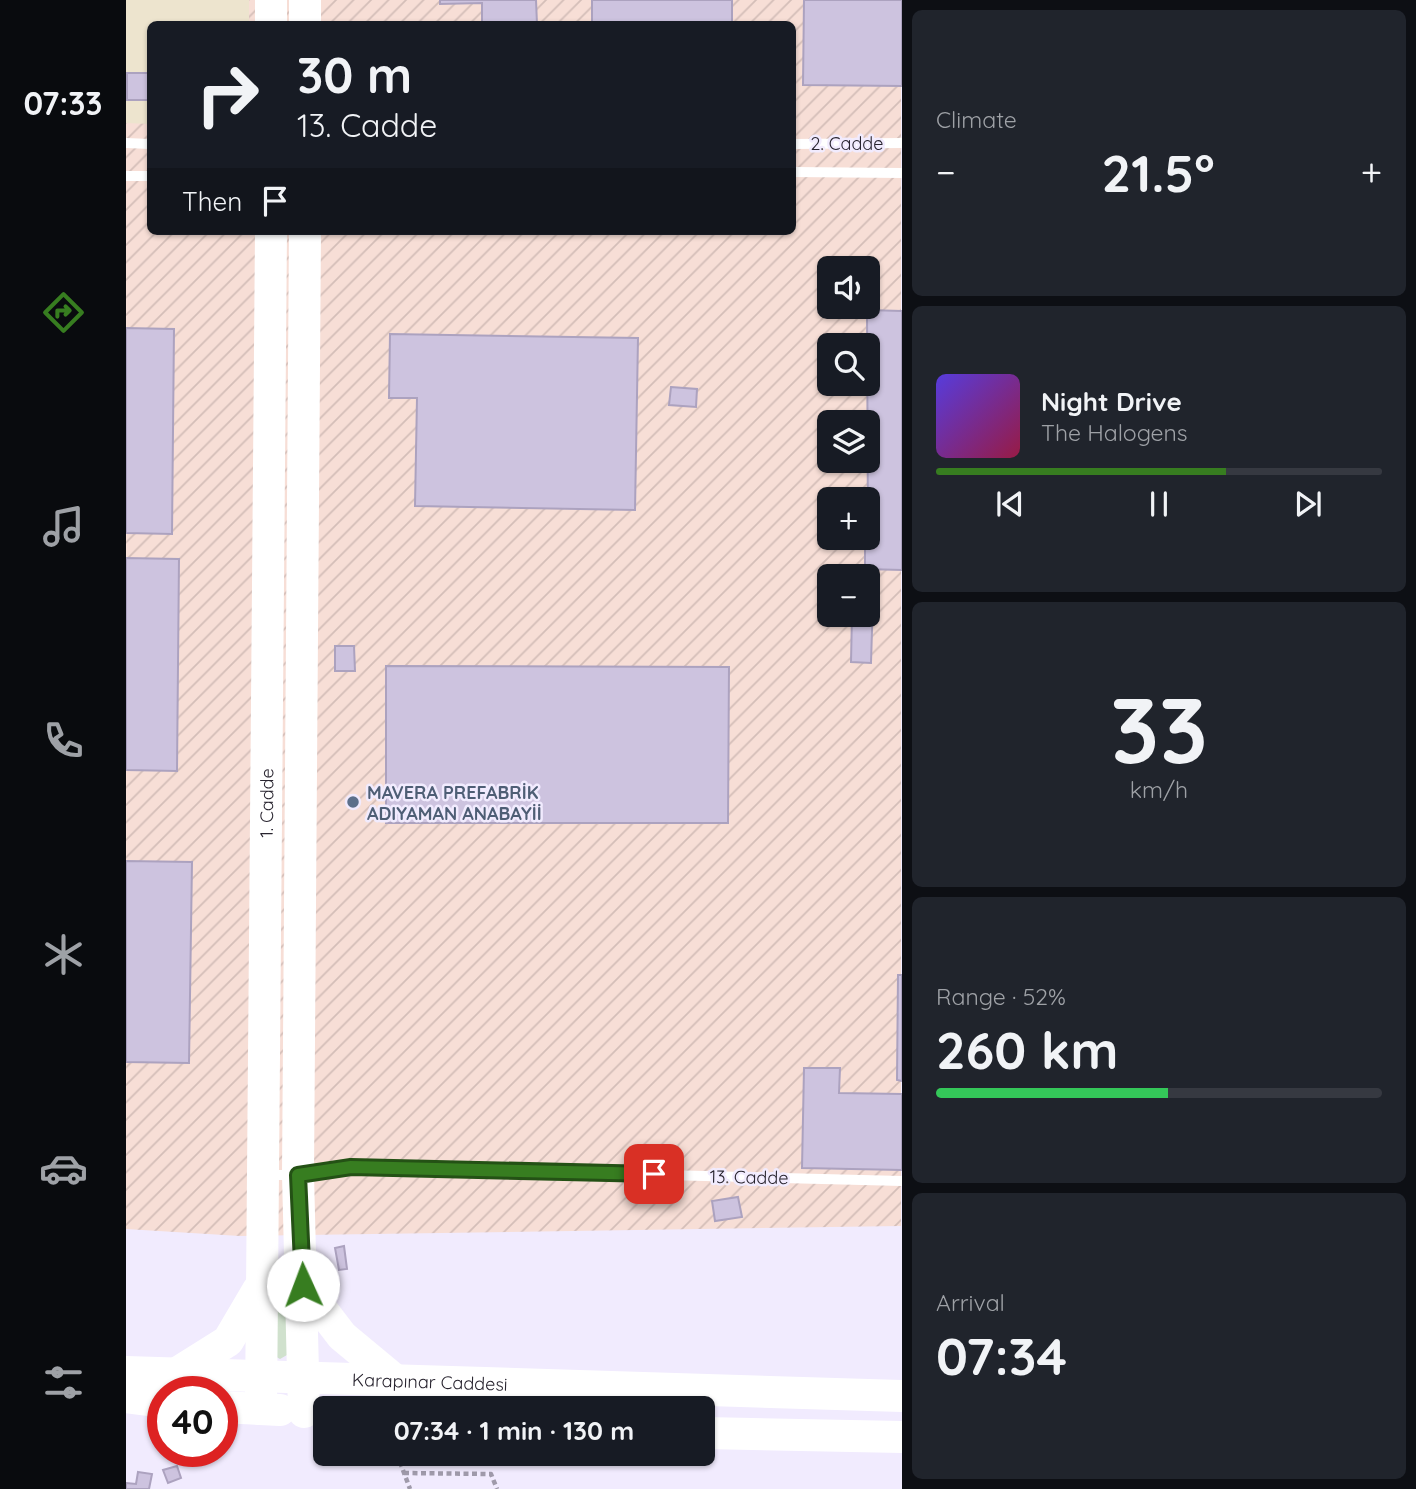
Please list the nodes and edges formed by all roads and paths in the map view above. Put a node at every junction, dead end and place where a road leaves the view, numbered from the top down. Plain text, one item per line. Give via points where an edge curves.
1 (271, 0) edge
2 (305, 0) edge
3 (271, 21) edge
4 (305, 21) edge
5 (126, 143) edge
6 (901, 143) edge
7 (147, 144) edge
8 (796, 144) edge
9 (796, 172) edge
10 (901, 173) edge
11 (126, 176) edge
12 (147, 176) edge
13 (271, 235) edge
14 (305, 235) edge
15 (261, 1175) junction
16 (298, 1175) junction
17 (901, 1181) edge
18 (303, 1285) junction
19 (261, 1286) junction
20 (126, 1372) edge
21 (177, 1373) junction
22 (261, 1376) junction
23 (303, 1377) junction
24 (395, 1380) junction
25 (901, 1396) edge
26 (126, 1397) edge
27 (147, 1400) edge
28 (313, 1406) edge
29 (238, 1408) edge
30 (261, 1409) junction
31 (313, 1412) edge
32 (715, 1433) edge
33 (901, 1437) edge
34 (401, 1466) edge
35 (404, 1474) junction
36 (410, 1489) edge
37 (497, 1489) edge

1 - 3 street
2 - 4 street
5 - 7 lane
6 - 8 lane, 2. Cadde
9 - 10 lane, 2. Cadde
11 - 12 lane
13 - 15 street, 1. Cadde
14 - 16 street
15 - 16 lane, 13. Cadde
15 - 19 street, 1. Cadde
16 - 17 lane, 13. Cadde via 351,1167
16 - 18 street
18 - 23 street
18 - 24 street via 342,1336
19 - 21 street via 228,1341
19 - 22 street, 1. Cadde
20 - 21 street, Karapınar Caddesi
21 - 22 street, Karapınar Caddesi
22 - 23 street, Karapınar Caddesi
22 - 30 street, 1. Cadde
23 - 24 street, Karapınar Caddesi
23 - 28 street
24 - 25 street, Karapınar Caddesi
26 - 27 street
29 - 30 street
30 - 31 street
32 - 33 street
34 - 35 path
35 - 36 path
35 - 37 path via 491,1474

